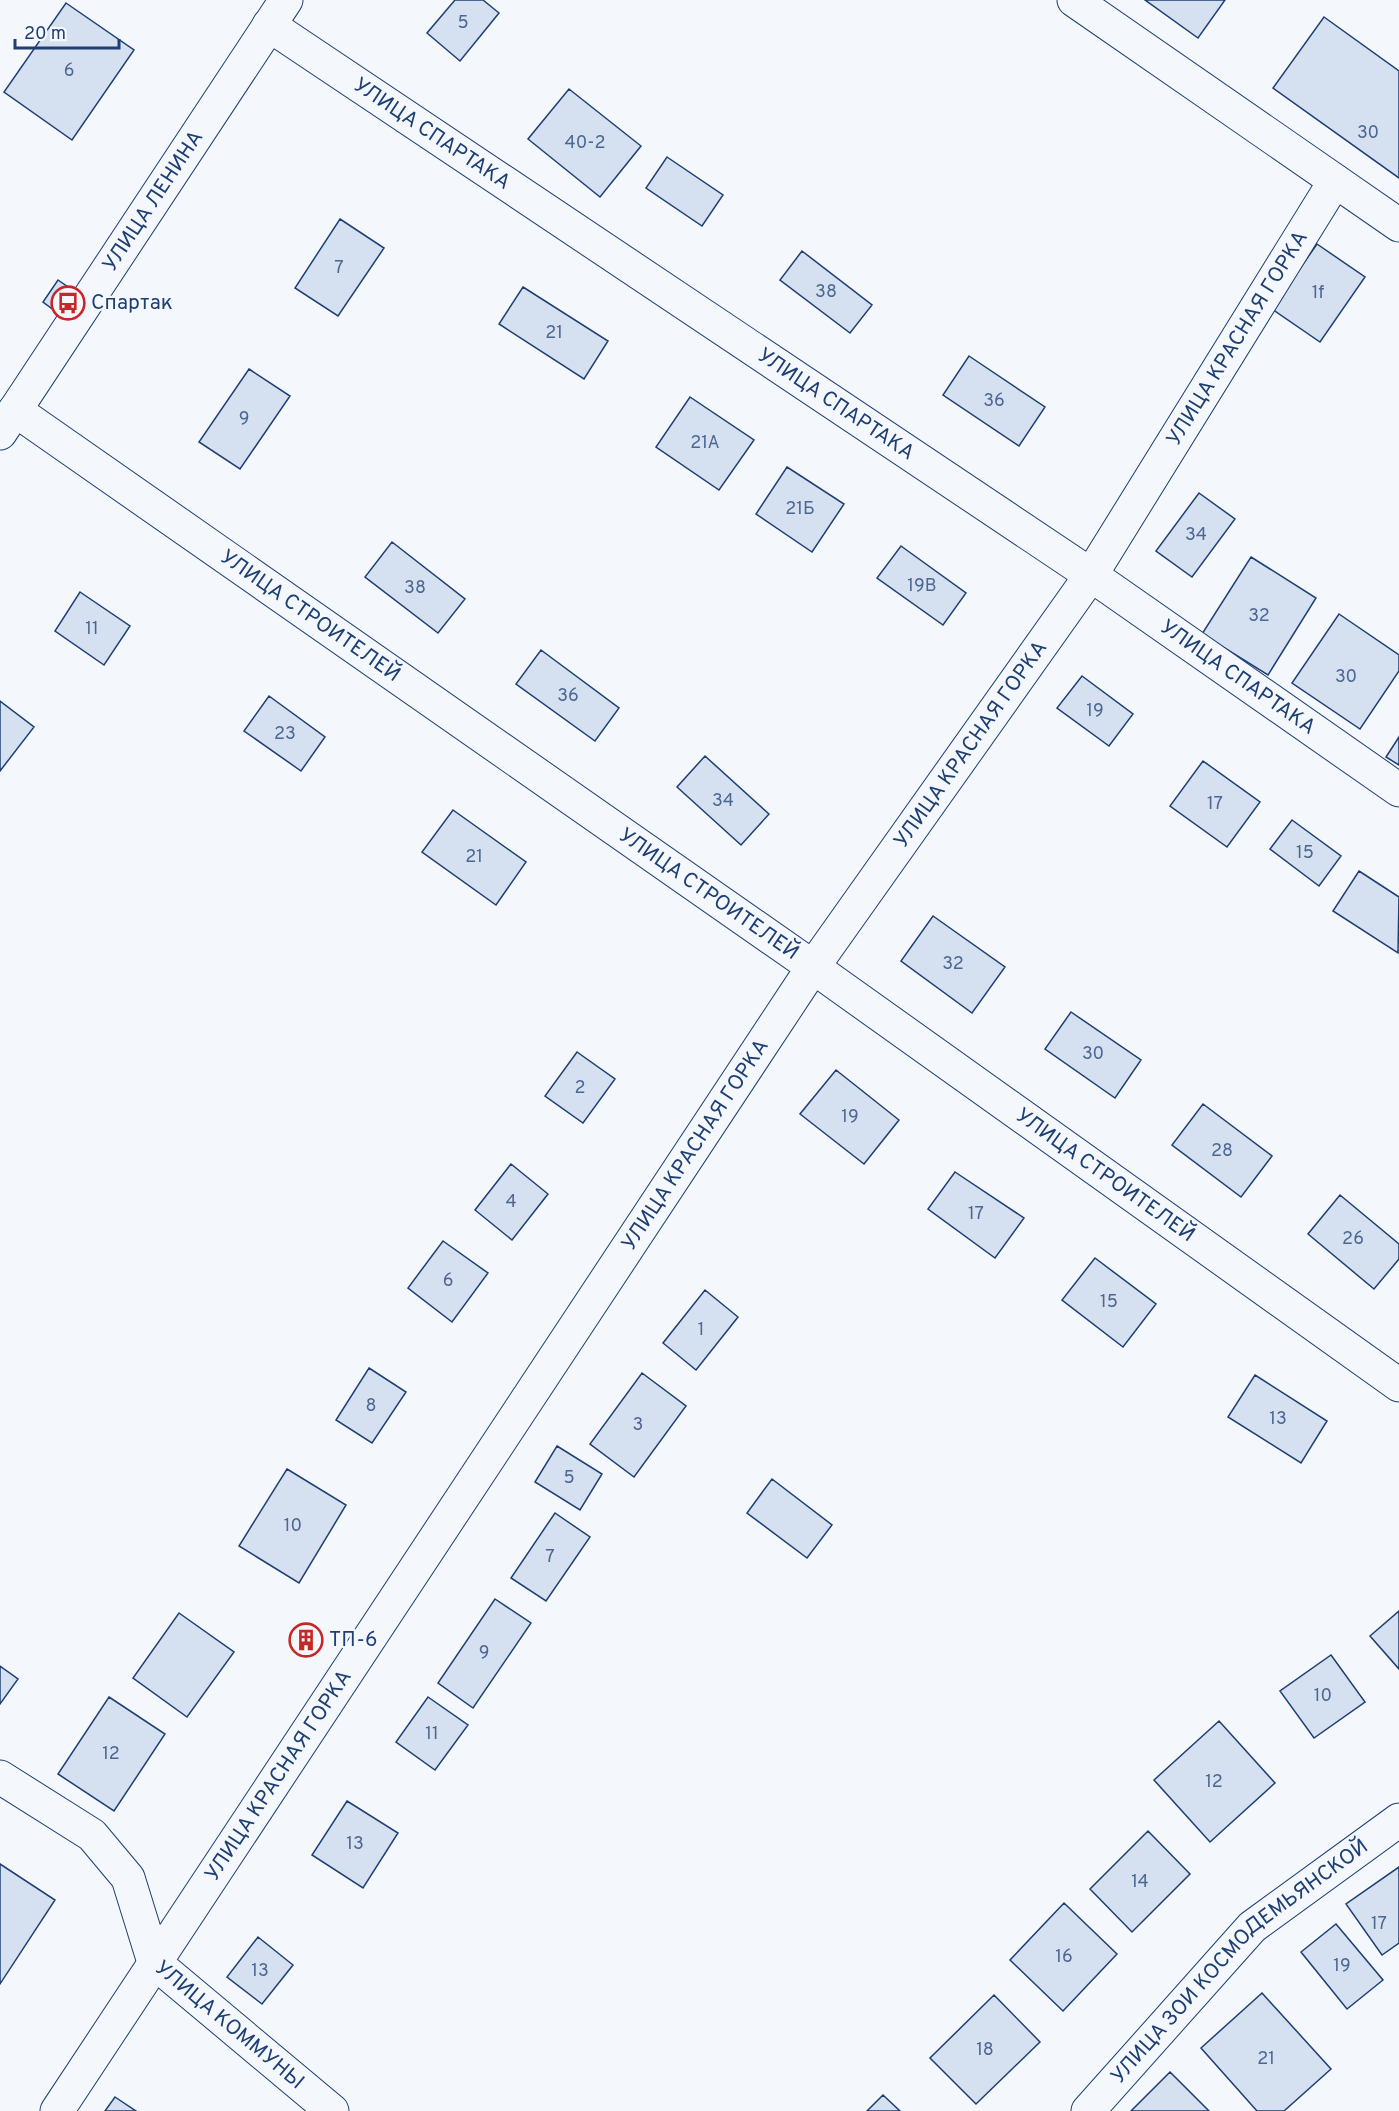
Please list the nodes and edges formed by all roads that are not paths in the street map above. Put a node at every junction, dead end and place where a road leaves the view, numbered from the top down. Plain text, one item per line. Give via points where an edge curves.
1 (1074, 0) edge
2 (277, 13) edge
3 (1335, 181) junction
4 (1399, 225) edge
5 (7, 421) edge
6 (1091, 575) junction
7 (1399, 790) edge
8 (813, 967) junction
9 (1399, 1385) edge
10 (0, 1777) edge
11 (1399, 1820) edge
12 (154, 1962) junction
13 (57, 2111) edge
14 (332, 2111) edge
15 (1088, 2111) edge

1 - 3 street
2 - 5 street, УЛИЦА ЛЕНИНА
2 - 6 street, УЛИЦА СПАРТАКА
3 - 4 street
3 - 6 street, УЛИЦА КРАСНАЯ ГОРКА
5 - 8 street, УЛИЦА СТРОИТЕЛЕЙ
6 - 7 street, УЛИЦА СПАРТАКА
6 - 8 street, УЛИЦА КРАСНАЯ ГОРКА
8 - 9 street, УЛИЦА СТРОИТЕЛЕЙ
8 - 12 street, УЛИЦА КРАСНАЯ ГОРКА
10 - 12 street, УЛИЦА КОММУНЫ via 92,1835 121,1869 128,1878
11 - 15 street, УЛИЦА ЗОИ КОСМОДЕМЬЯНСКОЙ via 1252,1927
12 - 13 street, УЛИЦА КРАСНАЯ ГОРКА
12 - 14 street, УЛИЦА КОММУНЫ

